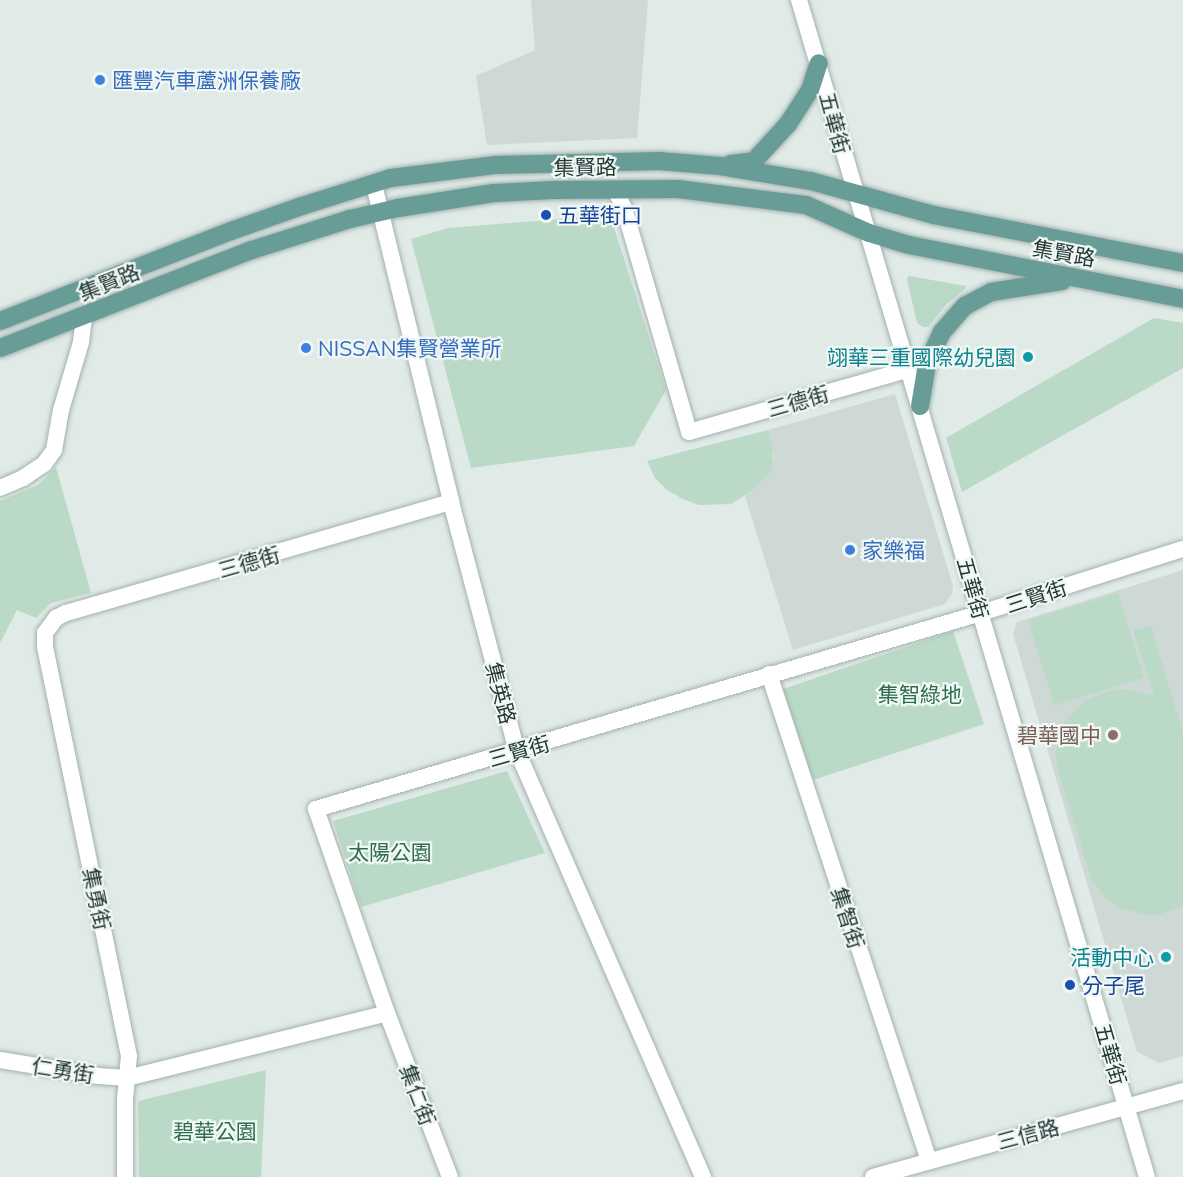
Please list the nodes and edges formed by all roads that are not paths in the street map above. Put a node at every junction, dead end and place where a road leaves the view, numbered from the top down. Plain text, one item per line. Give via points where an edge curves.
1 (799, 0) edge
2 (819, 63) junction
3 (720, 166) junction
4 (374, 185) junction
5 (615, 189) junction
6 (854, 191) junction
7 (379, 213) junction
8 (869, 232) junction
9 (1183, 263) edge
10 (1079, 279) junction
11 (1183, 299) edge
12 (84, 316) junction
13 (0, 321) edge
14 (0, 348) edge
15 (907, 370) junction
16 (920, 406) junction
17 (0, 488) edge
18 (451, 502) junction
19 (1183, 549) edge
20 (981, 614) junction
21 (50, 625) joint
22 (770, 674) junction
23 (517, 751) junction
24 (387, 1013) junction
25 (0, 1060) edge
26 (127, 1078) junction
27 (1183, 1091) edge
28 (1126, 1108) junction
29 (929, 1161) junction
30 (125, 1177) edge
31 (450, 1177) edge
32 (703, 1177) edge
33 (873, 1177) edge
34 (1147, 1177) edge

1 - 2 street, 五華街
2 - 3 main road via 799,108 762,153 754,160
2 - 6 street, 五華街
3 - 4 main road, 集賢路 via 659,161 496,165 392,178
3 - 6 main road, 集賢路
4 - 7 street, 集英路
4 - 13 main road, 集賢路 via 231,231
5 - 7 main road, 集賢路 via 494,193
5 - 8 main road, 集賢路 via 678,189 806,205
5 - 15 street, 三德街 via 624,208 689,432
6 - 8 street, 五華街
6 - 9 main road, 集賢路 via 934,215
7 - 12 main road, 集賢路 via 252,249
7 - 18 street, 集英路
8 - 10 main road, 集賢路 via 909,245
8 - 15 street, 五華街
10 - 11 main road, 集賢路
10 - 16 main road via 991,292 964,306 942,332 927,364
12 - 14 main road, 集賢路
12 - 17 street via 54,450 44,464
15 - 16 street, 五華街
16 - 20 street, 五華街
18 - 21 street, 三德街 via 66,613
18 - 23 street, 集英路
19 - 20 street, 三賢街
20 - 22 street, 三賢街
20 - 28 street, 五華街
21 - 26 street, 集勇街 via 45,645 129,1056
22 - 23 street, 三賢街
22 - 29 street, 集智街
23 - 24 street, 三賢街 via 316,809
23 - 32 street, 集英路
24 - 26 street
24 - 31 street, 集仁街
25 - 26 street, 仁勇街
26 - 30 street, 集勇街
27 - 28 street, 三信路
28 - 29 street, 三信路
28 - 34 street, 五華街
29 - 33 street, 三信路

